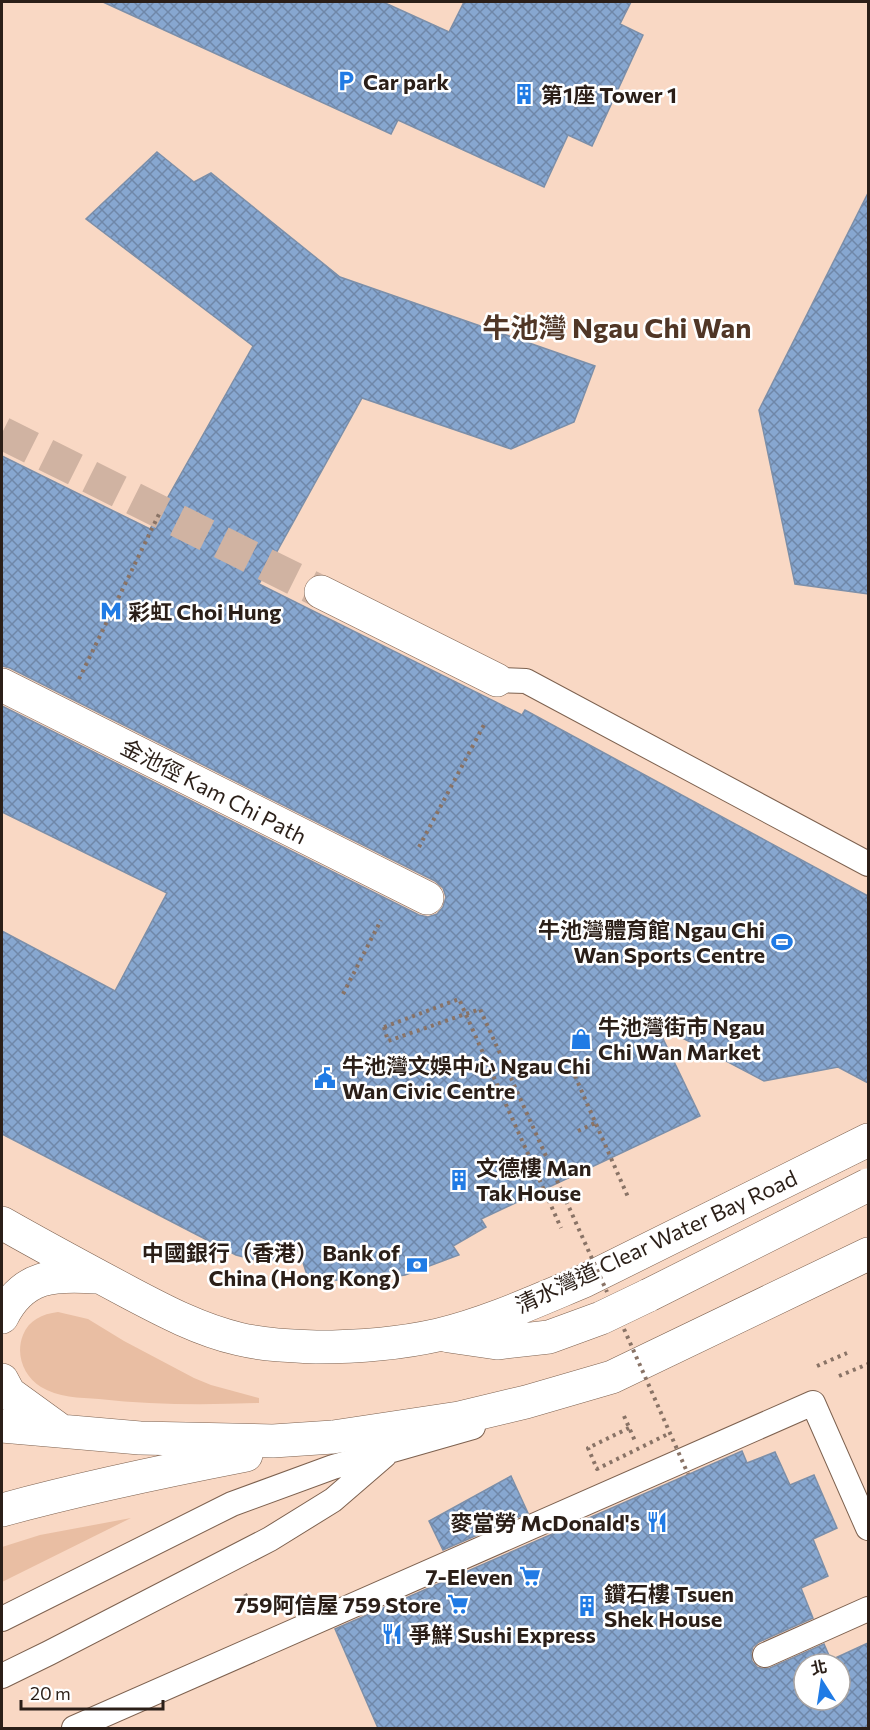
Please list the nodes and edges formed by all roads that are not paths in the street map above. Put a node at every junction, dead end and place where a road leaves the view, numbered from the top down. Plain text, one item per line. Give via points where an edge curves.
1 (321, 592) tunnel mouth
2 (497, 680) joint
3 (2, 685) edge
4 (868, 864) edge
5 (413, 891) road end
6 (868, 1140) edge
7 (868, 1185) edge
8 (2, 1223) edge
9 (868, 1254) edge
10 (100, 1277) junction
11 (2, 1317) edge
12 (438, 1335) junction
13 (612, 1377) junction
14 (2, 1380) edge
15 (2, 1426) edge
16 (62, 1431) junction
17 (333, 1437) junction
18 (388, 1453) junction
19 (2, 1510) edge
20 (868, 1528) edge
21 (868, 1609) edge
22 (2, 1619) edge
23 (765, 1654) dead end
24 (2, 1676) edge
25 (74, 1728) edge

1 - 2 main road
2 - 4 lane via 526,681
3 - 5 main road, 金池徑 Kam Chi Path
6 - 12 main road, 清水灣道 Clear Water Bay Road via 584,1281 490,1319
7 - 12 main road, bridge via 601,1318 549,1337 497,1343
8 - 10 main road, 清水灣道 Clear Water Bay Road
9 - 13 main road
10 - 11 main road via 42,1278 25,1287
10 - 12 main road, 清水灣道 Clear Water Bay Road via 196,1325 239,1339 285,1346 332,1347
13 - 17 main road via 459,1418
13 - 18 lane
14 - 16 main road via 9,1393
15 - 16 main road
16 - 17 main road via 206,1440
17 - 19 main road via 158,1472
18 - 22 lane via 333,1467 232,1504
18 - 24 lane via 333,1500 270,1539
20 - 25 lane via 813,1403
21 - 23 lane

